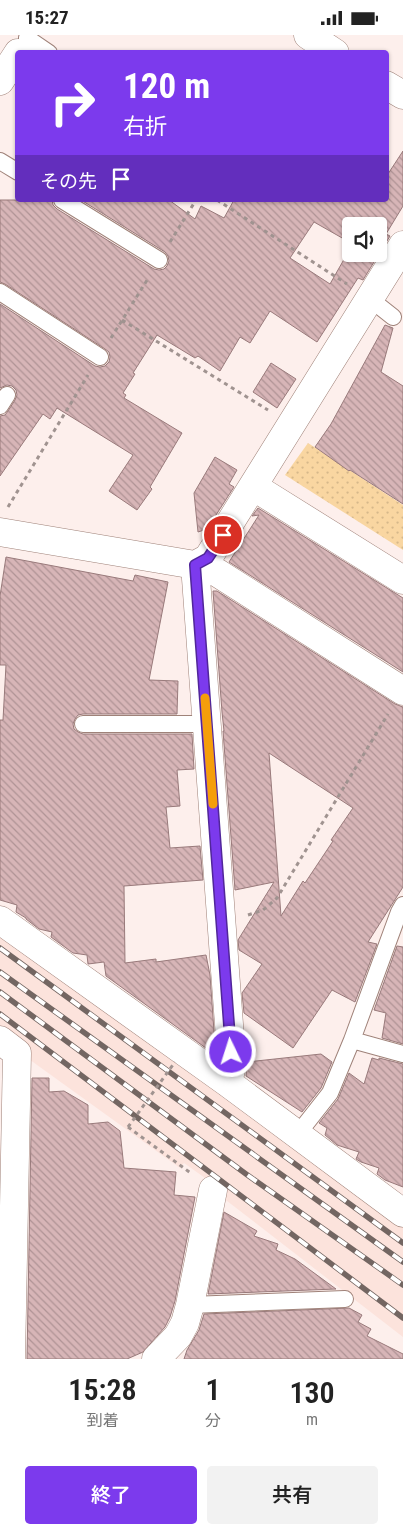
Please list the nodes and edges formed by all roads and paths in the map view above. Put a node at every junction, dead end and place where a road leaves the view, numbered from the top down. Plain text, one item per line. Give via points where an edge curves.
1 (308, 35) edge
2 (330, 50) edge
3 (15, 62) edge
4 (0, 81) edge
5 (389, 87) edge
6 (403, 95) edge
7 (0, 161) edge
8 (15, 170) edge
9 (65, 202) edge
10 (220, 202) edge
11 (403, 245) edge
12 (159, 260) dead end
13 (0, 292) edge
14 (369, 298) junction
15 (393, 317) dead end
16 (122, 320) dead end
17 (100, 357) dead end
18 (292, 425) junction
19 (254, 487) junction
20 (0, 532) edge
21 (195, 565) junction
22 (403, 580) edge
23 (403, 691) edge
24 (83, 724) dead end
25 (207, 724) junction
26 (403, 905) edge
27 (0, 920) edge
28 (221, 925) junction
29 (398, 933) edge
30 (0, 1040) edge
31 (352, 1040) junction
32 (403, 1054) edge
33 (175, 1063) dead end
34 (228, 1083) junction
35 (297, 1135) junction
36 (181, 1165) dead end
37 (213, 1189) dead end
38 (403, 1213) edge
39 (345, 1299) dead end
40 (190, 1305) junction
41 (10, 1359) edge
42 (156, 1359) edge

1 - 2 street
3 - 4 street
5 - 6 street
7 - 8 lane
9 - 12 lane
10 - 14 path
11 - 14 street
13 - 17 lane
14 - 15 lane
14 - 18 street
16 - 18 path
18 - 19 street
19 - 21 street via 208,558
19 - 22 street
20 - 21 street via 33,529
21 - 23 street via 219,573
21 - 25 street
23 - 28 path via 277,898 263,910
24 - 25 lane
25 - 28 street
26 - 29 lane via 399,912
27 - 34 street
28 - 34 street via 232,1065
29 - 31 lane
30 - 41 street via 17,1053
31 - 32 lane
31 - 35 lane via 330,1093
33 - 36 path, bridge via 128,1127
34 - 35 street
35 - 38 street
37 - 40 street
39 - 40 lane
40 - 42 street via 178,1336

